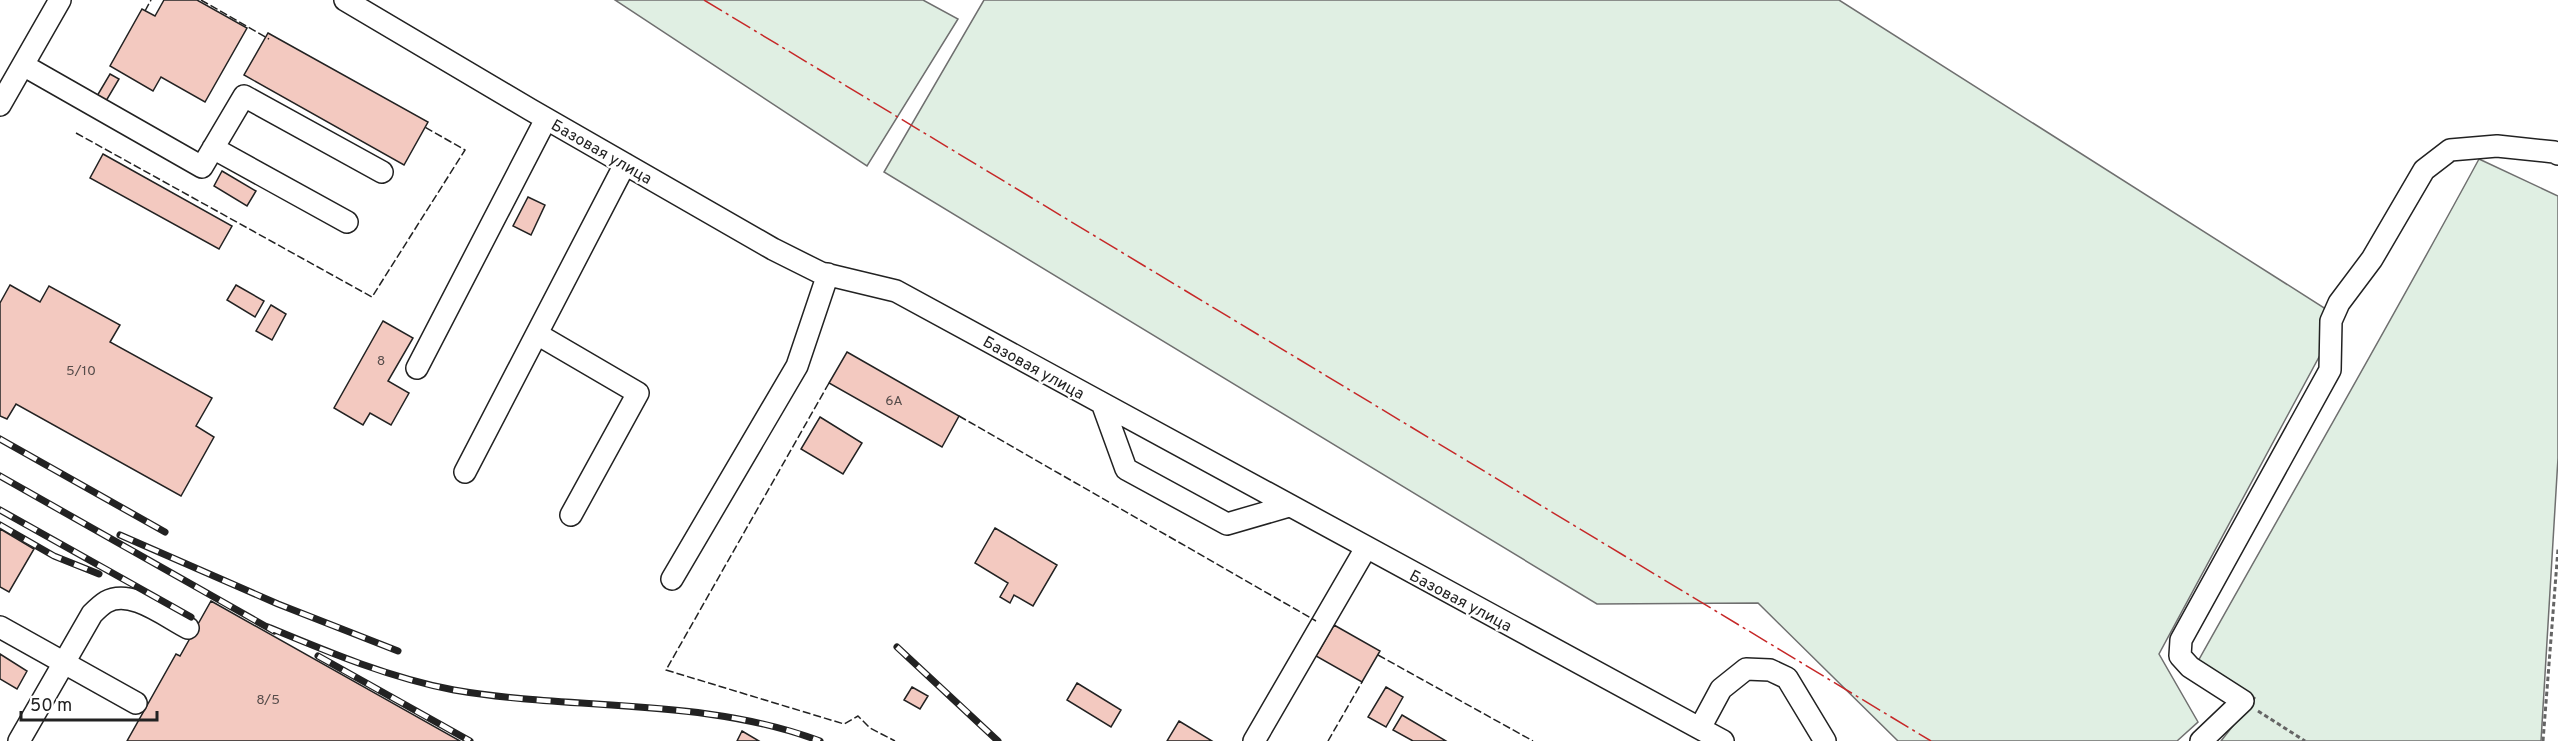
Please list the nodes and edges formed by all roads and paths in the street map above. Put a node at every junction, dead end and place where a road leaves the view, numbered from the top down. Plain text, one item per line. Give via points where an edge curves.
1 (60, 0) edge
2 (345, 0) edge
3 (23, 65) junction
4 (0, 105) edge
5 (546, 119) junction
6 (213, 148) junction
7 (2558, 154) edge
8 (625, 164) junction
9 (382, 172) dead end
10 (346, 222) dead end
11 (828, 274) junction
12 (537, 334) junction
13 (417, 368) dead end
14 (1102, 404) junction
15 (465, 472) dead end
16 (1289, 506) junction
17 (571, 515) dead end
18 (1366, 548) junction
19 (2558, 549) edge
20 (672, 579) dead end
21 (0, 627) edge
22 (188, 628) dead end
23 (64, 663) junction
24 (2243, 700) junction
25 (136, 703) dead end
26 (1700, 728) junction
27 (19, 741) edge
28 (1254, 741) edge
29 (1723, 741) edge
30 (1825, 741) edge
31 (2201, 741) edge
32 (2305, 741) edge
33 (2543, 741) edge

1 - 3 street
2 - 5 street, Базовая улица
3 - 4 street
3 - 6 street via 202,167
5 - 8 street, Базовая улица
5 - 13 street
6 - 9 street via 244,96
6 - 10 street
7 - 24 street via 2497,146 2450,150 2424,170 2372,260 2339,303 2331,321 2330,370 2181,640 2181,656 2190,666
8 - 11 street, Базовая улица via 773,249
8 - 12 street
11 - 14 street, Базовая улица via 896,291
11 - 20 street via 797,366
12 - 15 street
12 - 17 street via 638,393
14 - 16 street, Базовая улица
14 - 16 street via 1126,469 1227,524
16 - 18 street, Базовая улица
18 - 26 street, Базовая улица
18 - 28 street
19 - 33 path
21 - 23 street
22 - 23 street via 135,600 117,598 92,614
23 - 25 street
23 - 27 street
24 - 31 street
24 - 32 path
26 - 29 street, Базовая улица
26 - 30 street via 1721,689 1746,669 1770,670 1787,678

